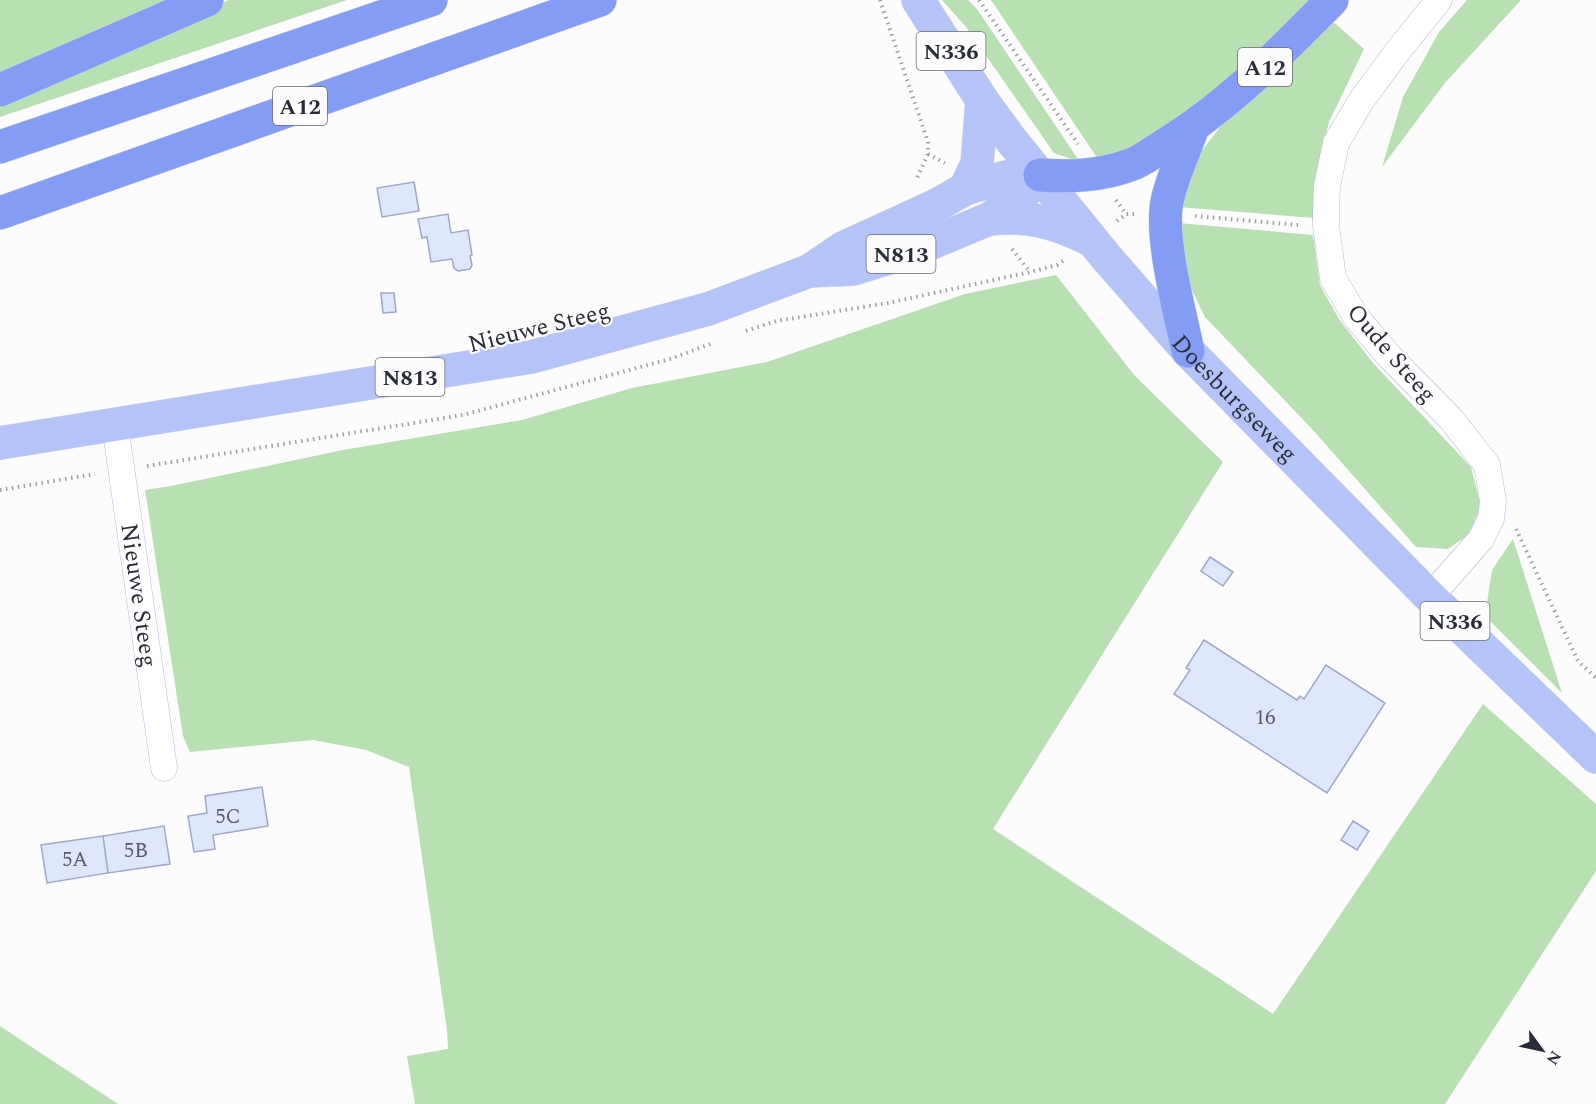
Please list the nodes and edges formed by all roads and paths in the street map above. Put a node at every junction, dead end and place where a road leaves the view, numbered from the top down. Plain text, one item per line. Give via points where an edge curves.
1 (207, 0) edge
2 (431, 0) edge
3 (600, 0) edge
4 (880, 0) edge
5 (918, 0) edge
6 (979, 0) edge
7 (1332, 0) edge
8 (1439, 0) edge
9 (0, 90) edge
10 (982, 100) junction
11 (1193, 127) junction
12 (0, 147) edge
13 (1097, 174) junction
14 (1040, 175) junction
15 (915, 183) dead end
16 (965, 189) junction
17 (1166, 212) junction
18 (0, 213) edge
19 (989, 219) junction
20 (1326, 226) junction
21 (1094, 241) junction
22 (809, 271) junction
23 (1188, 351) junction
24 (115, 425) junction
25 (0, 443) edge
26 (1515, 527) dead end
27 (1430, 597) junction
28 (1596, 678) edge
29 (1596, 757) edge
30 (164, 768) dead end

1 - 9 highway
2 - 12 highway, A12
3 - 18 highway, A12
4 - 15 path via 928,142 928,154
5 - 10 main road, Doesburgseweg / N336
6 - 13 path
7 - 11 highway, A12 via 1284,49
8 - 20 street, Oude Steeg via 1361,101 1336,143 1326,186
10 - 14 main road, Doesburgseweg / N336
10 - 16 main road via 977,164
11 - 13 highway, A12 via 1133,165
11 - 17 highway via 1167,198
13 - 14 highway, A12
13 - 17 path via 1126,214
14 - 16 main road, Nieuwe Steeg / N813 via 1006,177
14 - 19 main road, Nieuwe Steeg / N813 via 1021,197
14 - 21 main road, Doesburgseweg / N336
16 - 22 main road, Nieuwe Steeg / N813 via 843,248
17 - 20 path
17 - 23 highway via 1167,243
19 - 21 main road via 1014,216 1038,220
19 - 22 main road, Nieuwe Steeg / N813 via 853,269
20 - 27 street, Oude Steeg via 1333,278 1356,317 1451,418 1487,465 1493,501 1491,519 1481,539
21 - 23 main road, Doesburgseweg / N336
22 - 24 main road, Nieuwe Steeg / N813 via 708,309 531,357
23 - 27 main road, Doesburgseweg / N336
24 - 25 main road, Nieuwe Steeg / N813
24 - 30 street, Nieuwe Steeg
26 - 28 path via 1578,661
27 - 29 main road, Doesburgseweg / N336

